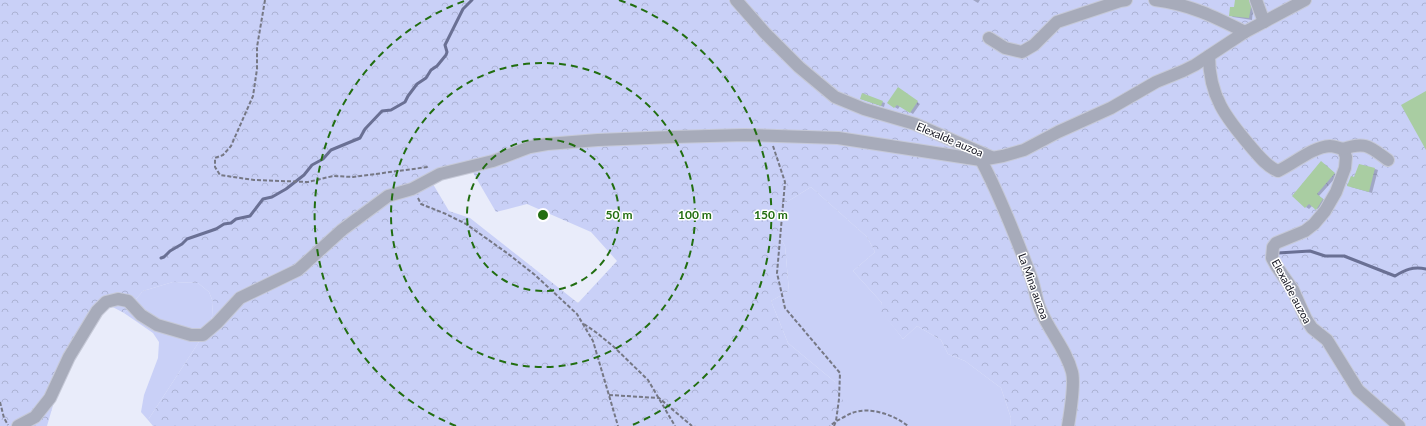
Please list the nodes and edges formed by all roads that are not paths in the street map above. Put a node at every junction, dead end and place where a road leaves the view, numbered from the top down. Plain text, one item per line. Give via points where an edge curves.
1 (736, 0) edge
2 (1126, 0) edge
3 (1155, 0) edge
4 (1256, 0) edge
5 (1305, 0) edge
6 (1264, 22) junction
7 (1245, 32) junction
8 (989, 38) dead end
9 (1209, 56) junction
10 (1343, 149) junction
11 (987, 158) junction
12 (1388, 160) dead end
13 (18, 426) edge
14 (1068, 426) edge
15 (1399, 426) edge

1 - 11 street, Elexalde auzoa via 799,68 835,96 864,109 915,124
2 - 8 street via 1057,22 1034,45 1022,52 1005,48
3 - 7 street via 1174,2 1204,12
4 - 6 street
5 - 6 street, Elexalde auzoa
6 - 7 street, Elexalde auzoa
7 - 9 street, Elexalde auzoa
9 - 10 street via 1209,68 1220,106 1232,125 1275,170 1278,171 1319,148 1332,146
9 - 11 street, Elexalde auzoa via 1024,150
10 - 12 street via 1361,144 1371,147
10 - 15 street, Elexalde auzoa via 1346,157 1344,173 1324,211 1305,231 1276,243 1272,258 1293,290 1306,319 1326,340 1358,390
11 - 13 street via 838,138 745,135 598,140 530,147 492,161 440,174 412,189 388,196 342,230 298,270 240,298 203,335 191,335 157,325 141,315 128,301 118,299 106,302 97,311 69,357 50,398 35,417
11 - 14 street, La Mina auzoa via 1040,309 1073,373

